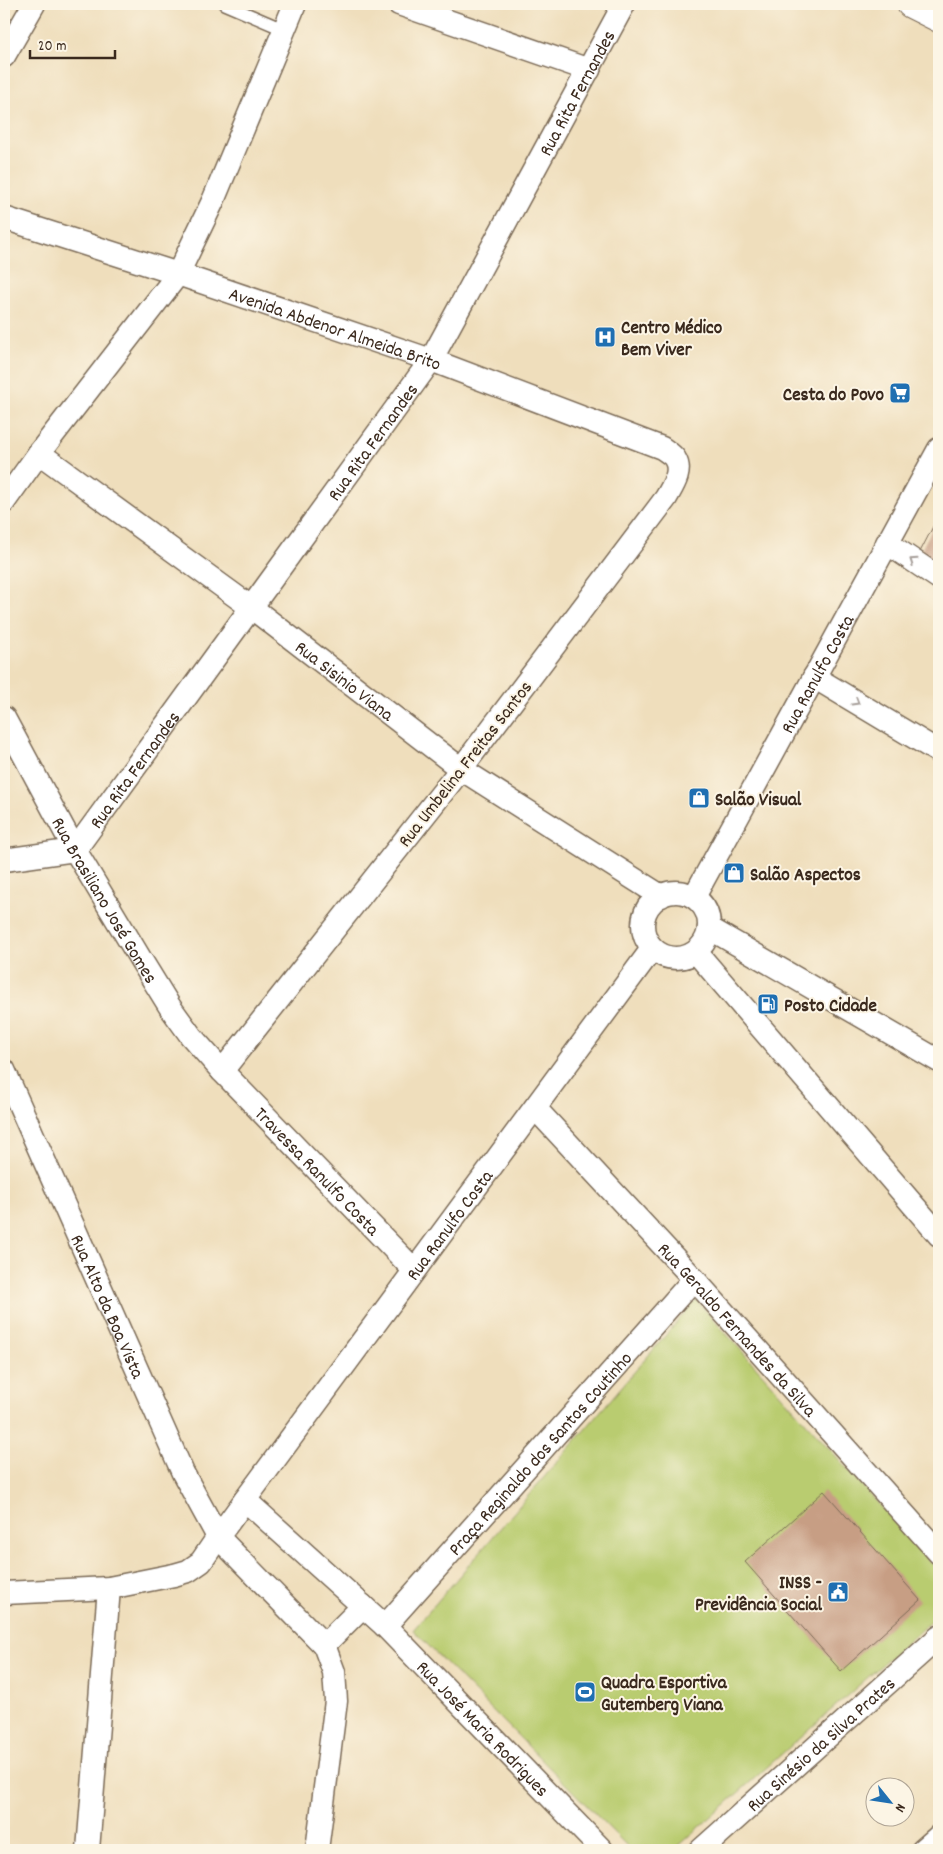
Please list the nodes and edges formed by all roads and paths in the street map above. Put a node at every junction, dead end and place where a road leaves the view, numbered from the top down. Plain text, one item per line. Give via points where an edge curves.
1 (34, 4) edge
2 (224, 4) edge
3 (296, 4) edge
4 (400, 4) edge
5 (624, 4) edge
6 (911, 4) edge
7 (939, 18) edge
8 (285, 30) junction
9 (4, 56) edge
10 (589, 70) junction
11 (4, 218) edge
12 (178, 274) junction
13 (432, 360) junction
14 (662, 448) joint
15 (939, 449) edge
16 (39, 453) junction
17 (4, 502) edge
18 (887, 543) junction
19 (939, 578) edge
20 (252, 608) junction
21 (814, 677) junction
22 (4, 718) edge
23 (939, 752) edge
24 (461, 769) junction
25 (75, 850) junction
26 (4, 860) edge
27 (661, 896) junction
28 (694, 897) junction
29 (709, 928) junction
30 (652, 949) junction
31 (696, 952) junction
32 (939, 1061) edge
33 (4, 1070) edge
34 (222, 1071) junction
35 (535, 1108) junction
36 (939, 1236) edge
37 (414, 1270) junction
38 (694, 1279) junction
39 (244, 1500) junction
40 (218, 1538) junction
41 (939, 1553) edge
42 (109, 1588) junction
43 (4, 1592) edge
44 (364, 1606) junction
45 (385, 1626) junction
46 (939, 1637) edge
47 (324, 1645) junction
48 (939, 1836) edge
49 (88, 1850) edge
50 (317, 1850) edge
51 (602, 1850) edge
52 (701, 1850) edge
53 (923, 1850) edge

1 - 9 street
2 - 8 lane
3 - 8 street
4 - 10 street
5 - 10 street, Rua Rita Fernandes
6 - 7 main road
8 - 12 street via 213,201
10 - 13 street, Rua Rita Fernandes
11 - 12 street, Avenida Abdenor Almeida Brito
12 - 13 street, Avenida Abdenor Almeida Brito
12 - 16 street
13 - 14 street, Avenida Abdenor Almeida Brito
13 - 20 street, Rua Rita Fernandes
14 - 24 street, Rua Umbelina Freitas Santos via 675,458 678,469 666,498
15 - 18 street, Rua Ranulfo Costa
16 - 17 street
16 - 20 street, Rua Sisinio Viana
19 -> 18 street
18 - 21 street, Rua Ranulfo Costa
20 - 24 street, Rua Sisinio Viana
20 - 25 street, Rua Rita Fernandes
21 -> 23 street
21 - 28 street, Rua Ranulfo Costa
22 - 25 street, Rua Brasiliano José Gomes
24 - 27 street, Rua Sisinio Viana
24 - 34 street, Rua Umbelina Freitas Santos
25 - 26 street
25 - 34 street, Rua Brasiliano José Gomes via 170,1007
27 - 28 street via 678,892
27 - 30 street via 648,908 643,922 644,936
28 - 29 street via 706,910
29 - 31 street via 708,937
29 - 32 street
30 - 31 street via 678,959
30 - 35 street, Rua Ranulfo Costa
31 - 36 street
33 - 40 street, Rua Alto da Boa Vista via 183,1473
34 - 37 street, Travessa Ranulfo Costa
35 - 37 street, Rua Ranulfo Costa
35 - 38 street, Rua Geraldo Fernandes da Silva
37 - 39 street, Rua Ranulfo Costa
38 - 41 street, Rua Geraldo Fernandes da Silva
38 - 45 street, Praça Reginaldo dos Santos Coutinho
39 - 40 street, Rua Ranulfo Costa
39 - 44 street, Rua José Maria Rodrigues
40 - 42 street, Rua Ranulfo Costa via 201,1562 188,1571
40 - 47 street, Rua Alto da Boa Vista
42 - 43 street, Rua Ranulfo Costa
42 - 49 street
44 - 45 street, Rua José Maria Rodrigues
44 - 47 street
45 - 51 street, Rua José Maria Rodrigues
46 - 52 street, Rua Sinésio da Silva Prates
47 - 50 street via 334,1672 336,1701
48 - 53 street

